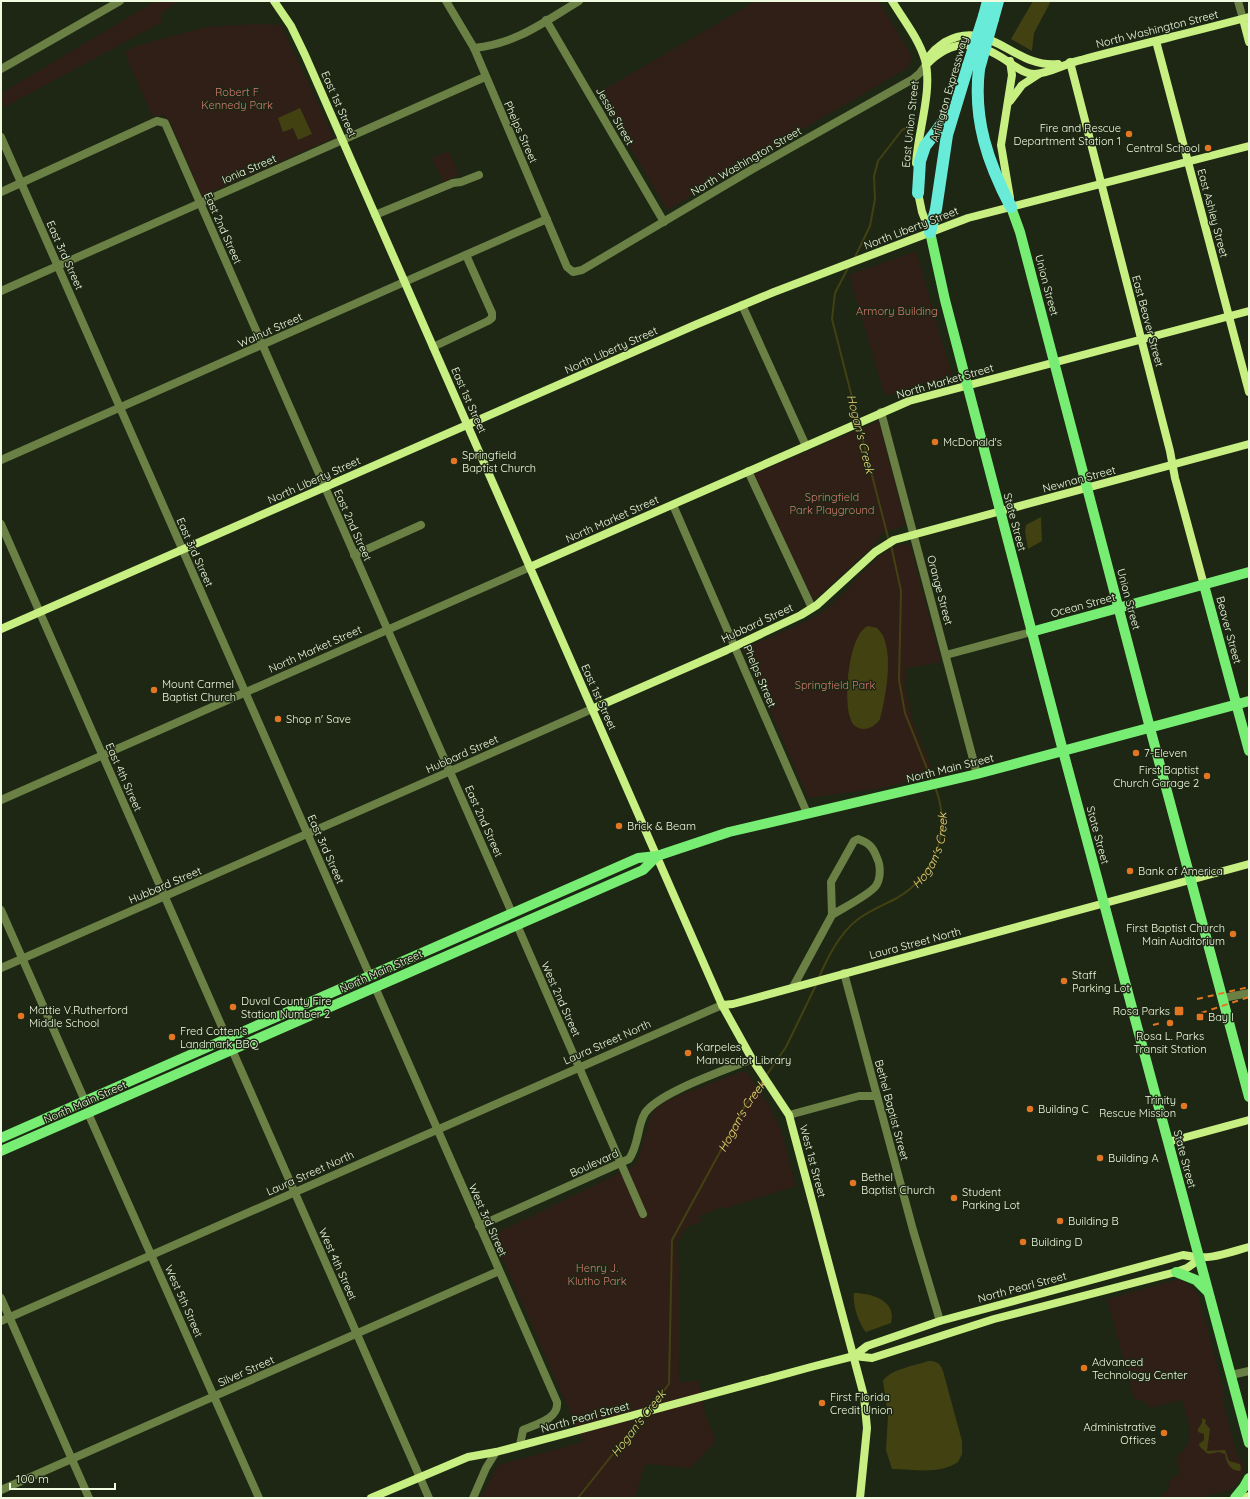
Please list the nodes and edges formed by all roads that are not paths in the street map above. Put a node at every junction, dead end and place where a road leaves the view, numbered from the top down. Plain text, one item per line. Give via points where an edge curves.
1 (120, 1) edge
2 (274, 1) edge
3 (446, 1) edge
4 (579, 1) edge
5 (892, 1) edge
6 (988, 1) edge
7 (998, 1) edge
8 (1238, 1) edge
9 (988, 18) junction
10 (1246, 18) edge
11 (546, 20) junction
12 (1156, 40) junction
13 (1249, 42) edge
14 (1002, 46) junction
15 (474, 48) junction
16 (1070, 62) junction
17 (1011, 64) junction
18 (926, 65) junction
19 (974, 67) junction
20 (1, 69) edge
21 (1043, 72) junction
22 (485, 77) junction
23 (956, 104) junction
24 (1009, 106) junction
25 (1, 137) edge
26 (343, 140) junction
27 (1249, 146) edge
28 (1187, 161) junction
29 (479, 175) dead end
30 (21, 183) junction
31 (1101, 184) junction
32 (1, 192) edge
33 (918, 193) junction
34 (200, 202) junction
35 (1011, 207) junction
36 (375, 215) junction
37 (547, 219) junction
38 (664, 222) junction
39 (930, 232) junction
40 (466, 255) junction
41 (57, 265) junction
42 (573, 272) joint
43 (405, 282) junction
44 (1, 291) edge
45 (742, 305) junction
46 (1249, 311) edge
47 (1229, 316) junction
48 (1141, 339) junction
49 (262, 345) junction
50 (433, 347) junction
51 (1054, 362) junction
52 (967, 385) junction
53 (1249, 392) edge
54 (120, 407) junction
55 (881, 412) junction
56 (467, 424) junction
57 (1249, 444) edge
58 (806, 446) junction
59 (1, 460) edge
60 (1173, 464) junction
61 (748, 471) junction
62 (324, 487) junction
63 (1087, 488) junction
64 (673, 505) junction
65 (1000, 511) junction
66 (1, 524) edge
67 (421, 525) dead end
68 (914, 534) junction
69 (182, 549) junction
70 (354, 555) junction
71 (530, 567) junction
72 (1249, 572) edge
73 (1204, 585) junction
74 (1118, 607) junction
75 (812, 608) junction
76 (40, 612) junction
77 (1, 629) edge
78 (387, 630) junction
79 (1031, 632) junction
80 (735, 645) junction
81 (946, 654) junction
82 (245, 692) junction
83 (1249, 701) edge
84 (1236, 704) junction
85 (592, 709) junction
86 (1150, 728) junction
87 (1063, 751) junction
88 (1249, 751) edge
89 (102, 755) junction
90 (450, 771) junction
91 (977, 774) junction
92 (1, 800) edge
93 (808, 813) junction
94 (307, 834) junction
95 (657, 856) junction
96 (1249, 864) edge
97 (1191, 880) junction
98 (165, 897) junction
99 (1103, 903) junction
100 (1, 910) edge
101 (512, 913) junction
102 (832, 915) junction
103 (517, 925) junction
104 (22, 959) junction
105 (1, 968) edge
106 (844, 973) junction
107 (370, 976) junction
108 (375, 987) junction
109 (793, 987) junction
110 (1249, 993) edge
111 (1223, 998) junction
112 (722, 1004) junction
113 (227, 1039) junction
114 (232, 1050) junction
115 (752, 1060) junction
116 (579, 1066) junction
117 (876, 1096) junction
118 (1249, 1096) edge
119 (85, 1101) junction
120 (88, 1113) junction
121 (789, 1115) junction
122 (1249, 1120) edge
123 (437, 1130) junction
124 (1, 1138) edge
125 (1168, 1142) junction
126 (1, 1151) edge
127 (621, 1164) junction
128 (294, 1192) junction
129 (643, 1214) dead end
130 (479, 1226) junction
131 (1249, 1247) edge
132 (152, 1255) junction
133 (1200, 1259) junction
134 (500, 1271) junction
135 (1176, 1272) junction
136 (1210, 1295) junction
137 (1, 1298) edge
138 (10, 1318) junction
139 (1, 1321) edge
140 (940, 1321) junction
141 (356, 1334) junction
142 (854, 1356) junction
143 (1249, 1371) edge
144 (1231, 1375) junction
145 (214, 1397) junction
146 (1249, 1443) edge
147 (520, 1445) junction
148 (496, 1452) junction
149 (72, 1459) junction
150 (420, 1477) junction
151 (1249, 1478) edge
152 (1, 1490) edge
153 (1249, 1496) edge
154 (89, 1498) edge
155 (259, 1498) edge
156 (371, 1498) edge
157 (429, 1498) edge
158 (473, 1498) edge
159 (860, 1498) edge
160 (1234, 1498) edge
161 (1243, 1498) edge

1 - 20 street
2 - 26 street, East 1st Street via 294,33
3 - 15 street, Phelps Street
4 - 11 street
5 - 18 street, East Union Street via 921,50
6 - 9 highway, Arlington Expressway
7 - 9 highway, Arlington Expressway
8 - 10 street
9 - 19 highway, Arlington Expressway, bridge
10 - 12 street, North Washington Street
10 - 13 street
11 - 15 street via 519,37 496,45
11 - 38 street, Jessie Street
12 - 16 street, North Washington Street
12 - 28 street, East Ashley Street
14 - 16 street, North Washington Street via 1036,62
14 - 17 street, Union Street
14 - 18 street, North Washington Street via 982,35 961,35 934,49
15 - 22 street, Phelps Street
16 - 21 street, North Washington Street
16 - 31 street, East Beaver Street
17 - 18 street, North Washington Street via 985,49 964,44 945,49
17 - 21 street, North Washington Street via 1028,73
17 - 24 street, Union Street
18 - 33 street, East Union Street via 926,91 916,162
18 - 38 street, North Washington Street via 915,77
19 - 23 highway, Arlington Expressway
19 - 35 highway, Arlington Expressway via 984,143
21 - 24 street, Union Street via 1022,85
22 - 26 street, Ionia Street
22 - 37 street, Phelps Street
23 - 33 highway via 924,146
23 - 39 highway, Arlington Expressway via 947,136
24 - 35 street, Union Street via 1001,148
25 - 30 street, East 3rd Street
26 - 34 street, Ionia Street
26 - 36 street, East 1st Street
27 - 28 street, North Liberty Street
28 - 31 street, North Liberty Street
28 - 47 street, East Ashley Street
29 - 36 street
30 - 32 street
30 - 34 street, East 2nd Street via 157,121 165,122
30 - 41 street, East 3rd Street
31 - 35 street, North Liberty Street
31 - 48 street, East Beaver Street
33 - 39 street, East Union Street
34 - 41 street, Ionia Street
34 - 49 street, East 2nd Street
35 - 39 street, North Liberty Street via 973,216
35 - 51 main road, Union Street
36 - 43 street, East 1st Street
37 - 40 street, Walnut Street
37 - 42 street, Phelps Street via 567,267
38 - 42 street, North Washington Street via 582,270
39 - 45 street, North Liberty Street
39 - 52 main road, State Street
40 - 43 street, Walnut Street
40 - 50 street via 492,318
41 - 44 street, Ionia Street
41 - 54 street, East 3rd Street
43 - 49 street, Walnut Street
43 - 50 street, East 1st Street
45 - 56 street, North Liberty Street
45 - 58 street
46 - 47 street, North Market Street
47 - 48 street, North Market Street
47 - 53 street, East Ashley Street
48 - 51 street, North Market Street
48 - 60 street, East Beaver Street
49 - 54 street, Walnut Street
49 - 62 street, East 2nd Street
50 - 56 street, East 1st Street
51 - 52 street, North Market Street
51 - 63 main road, Union Street
52 - 55 street, North Market Street via 924,396
52 - 65 main road, State Street
54 - 59 street, Walnut Street
54 - 69 street, East 3rd Street
55 - 58 street, North Market Street
55 - 68 street, Orange Street
56 - 62 street, North Liberty Street
56 - 71 street, East 1st Street
57 - 60 street, Newnan Street
58 - 61 street, North Market Street
60 - 63 street, Newnan Street
60 - 73 street, East Beaver Street
61 - 64 street, North Market Street
61 - 75 street
62 - 69 street, North Liberty Street
62 - 70 street, East 2nd Street
63 - 65 street, Newnan Street
63 - 74 main road, Union Street
64 - 71 street, North Market Street
64 - 80 street, Phelps Street
65 - 68 street, Newnan Street
65 - 79 main road, State Street
66 - 76 street, East 4th Street
67 - 70 street
68 - 75 street, Hubbard Street via 884,545
68 - 81 street, Orange Street
69 - 76 street, North Liberty Street
69 - 82 street, East 3rd Street
70 - 78 street, East 2nd Street
71 - 78 street, North Market Street
71 - 85 street, East 1st Street
72 - 73 main road, Ocean Street
73 - 74 main road, Ocean Street
73 - 84 main road, Beaver Street
74 - 79 main road, Ocean Street
74 - 86 main road, Union Street
75 - 80 street, Hubbard Street
76 - 77 street, North Liberty Street
76 - 89 street, East 4th Street
78 - 82 street, North Market Street
78 - 90 street, East 2nd Street
79 - 81 street, Ocean Street
79 - 87 main road, State Street
80 - 85 street, Hubbard Street
80 - 93 street, Phelps Street
81 - 91 street, Orange Street
82 - 89 street, North Market Street
82 - 94 street, East 3rd Street
83 - 84 main road, North Main Street
84 - 86 main road, North Main Street
84 - 88 main road, Beaver Street
85 - 90 street, Hubbard Street
85 - 95 street, East 1st Street
86 - 87 main road, North Main Street
86 - 97 main road, Union Street
87 - 91 main road, North Main Street
87 - 99 main road, State Street
89 - 92 street, North Market Street
89 - 98 street, East 4th Street
90 - 94 street, Hubbard Street
90 - 101 street, East 2nd Street
91 - 93 main road, North Main Street
93 - 95 main road, North Main Street via 729,832
94 - 98 street, Hubbard Street
94 - 107 street, East 3rd Street
95 - 101 main road, North Main Street via 638,858
95 - 103 main road, North Main Street via 643,870
95 - 112 street, West 1st Street
96 - 97 street, Laura Street North
97 - 99 street, Laura Street North
97 - 111 main road, Union Street
98 - 104 street, Hubbard Street
98 - 113 street, East 4th Street
99 - 106 street, Laura Street North
99 - 125 main road, State Street
100 - 104 street
101 - 107 main road, North Main Street
102 - 102 street via 832,882 854,841 864,841 873,847 880,864 875,887
102 - 109 street
103 - 108 main road, North Main Street
103 - 116 street, West 2nd Street
104 - 105 street, Hubbard Street
104 - 119 street
106 - 109 street, Laura Street North
106 - 117 street, Bethel Baptist Street
107 - 113 main road, North Main Street
108 - 114 main road, North Main Street
108 - 123 street, West 3rd Street
109 - 112 street, Laura Street North via 733,1004
110 - 111 street
111 - 118 main road, Union Street
112 - 115 street, West 1st Street
112 - 116 street, Laura Street North
113 - 114 street, West 4th Street
113 - 119 main road, North Main Street
114 - 120 main road, North Main Street
114 - 128 street, West 4th Street
115 - 121 street, West 1st Street
115 - 127 street, Boulevard via 669,1094 651,1105 644,1115 633,1154
116 - 123 street, Laura Street North
116 - 127 street, West 2nd Street
117 - 121 street via 859,1096
117 - 140 street, Bethel Baptist Street
119 - 124 main road, North Main Street
120 - 126 main road, North Main Street
120 - 132 street, West 5th Street
121 - 142 street, West 1st Street
122 - 125 street
123 - 128 street, Laura Street North
123 - 130 street, West 3rd Street
125 - 133 main road, State Street
127 - 129 street, West 2nd Street
127 - 130 street, Boulevard
128 - 132 street, Laura Street North
128 - 141 street, West 4th Street
130 - 134 street, West 3rd Street
131 - 133 street, North Pearl Street
132 - 138 street, Laura Street North
132 - 145 street, West 5th Street
133 - 135 street, North Pearl Street
133 - 136 main road, State Street
133 - 140 street, North Pearl Street via 1182,1255
134 - 141 street, Silver Street
134 - 147 street, West 3rd Street via 557,1402 558,1410 554,1415 523,1430
135 - 136 main road via 1196,1280
135 - 142 street, North Pearl Street via 994,1319 872,1358
136 - 144 main road, State Street
137 - 138 street
138 - 139 street, Laura Street North
138 - 149 street
140 - 142 street, North Pearl Street via 867,1346
141 - 145 street, Silver Street
141 - 150 street, West 4th Street
142 - 147 street, North Pearl Street
142 - 159 street, West 1st Street via 864,1396 867,1428
143 - 144 street
144 - 146 main road, State Street
145 - 149 street, Silver Street
145 - 155 street, West 5th Street
147 - 148 street, North Pearl Street
148 - 150 street, North Pearl Street via 459,1459
148 - 158 street
149 - 152 street, Silver Street
149 - 154 street
150 - 156 street, North Pearl Street
150 - 157 street, West 4th Street
151 - 160 main road
153 - 161 street

